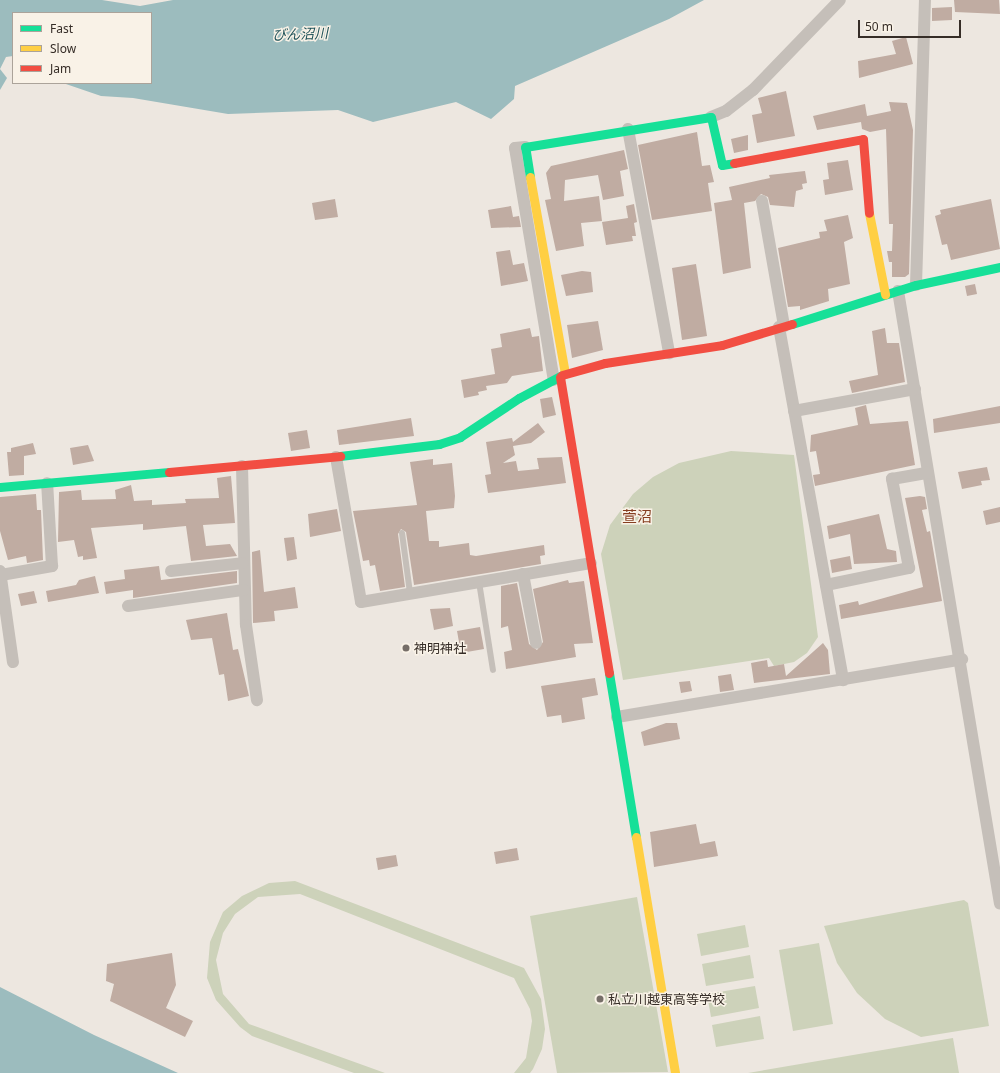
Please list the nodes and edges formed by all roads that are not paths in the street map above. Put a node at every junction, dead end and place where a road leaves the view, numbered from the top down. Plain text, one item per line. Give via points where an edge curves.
1 (840, 0) edge
2 (925, 0) edge
3 (711, 117) junction
4 (628, 129) junction
5 (525, 146) joint
6 (762, 202) dead end
7 (1000, 267) edge
8 (916, 285) junction
9 (898, 291) junction
10 (885, 294) junction
11 (782, 326) junction
12 (669, 353) junction
13 (560, 377) junction
14 (914, 389) junction
15 (794, 411) junction
16 (336, 457) junction
17 (242, 466) junction
18 (927, 473) junction
19 (47, 483) junction
20 (0, 487) edge
21 (402, 533) dead end
22 (244, 563) junction
23 (591, 564) junction
24 (171, 571) dead end
25 (0, 573) edge
26 (523, 574) junction
27 (479, 582) junction
28 (826, 585) junction
29 (244, 590) junction
30 (410, 593) junction
31 (128, 606) dead end
32 (536, 643) dead end
33 (962, 659) junction
34 (13, 662) dead end
35 (493, 670) dead end
36 (844, 680) junction
37 (257, 700) dead end
38 (617, 717) junction
39 (1000, 904) edge
40 (675, 1073) edge

1 - 3 street via 753,90 726,111
2 - 8 street
3 - 4 street
3 - 10 street via 722,165 863,139 866,196
4 - 5 street
4 - 12 street
5 - 13 street via 515,148 533,220
6 - 11 street
7 - 8 street
8 - 9 street
9 - 10 street
9 - 14 street
10 - 11 street
11 - 12 street via 722,345
11 - 15 street
12 - 13 street
13 - 16 street via 449,442
13 - 23 street
14 - 15 street
14 - 18 street
15 - 28 street
16 - 17 street
16 - 30 street via 361,602
17 - 19 street
17 - 22 street
18 - 28 street via 892,479 909,568
18 - 33 street
19 - 20 street
19 - 25 street via 52,566
21 - 30 lane
22 - 24 street
22 - 29 street
23 - 26 street
23 - 38 street
25 - 34 street
26 - 27 street
26 - 32 street
27 - 30 street
27 - 35 lane
28 - 36 street
29 - 31 street
29 - 37 street
33 - 36 street
33 - 39 street
36 - 38 street
38 - 40 street

